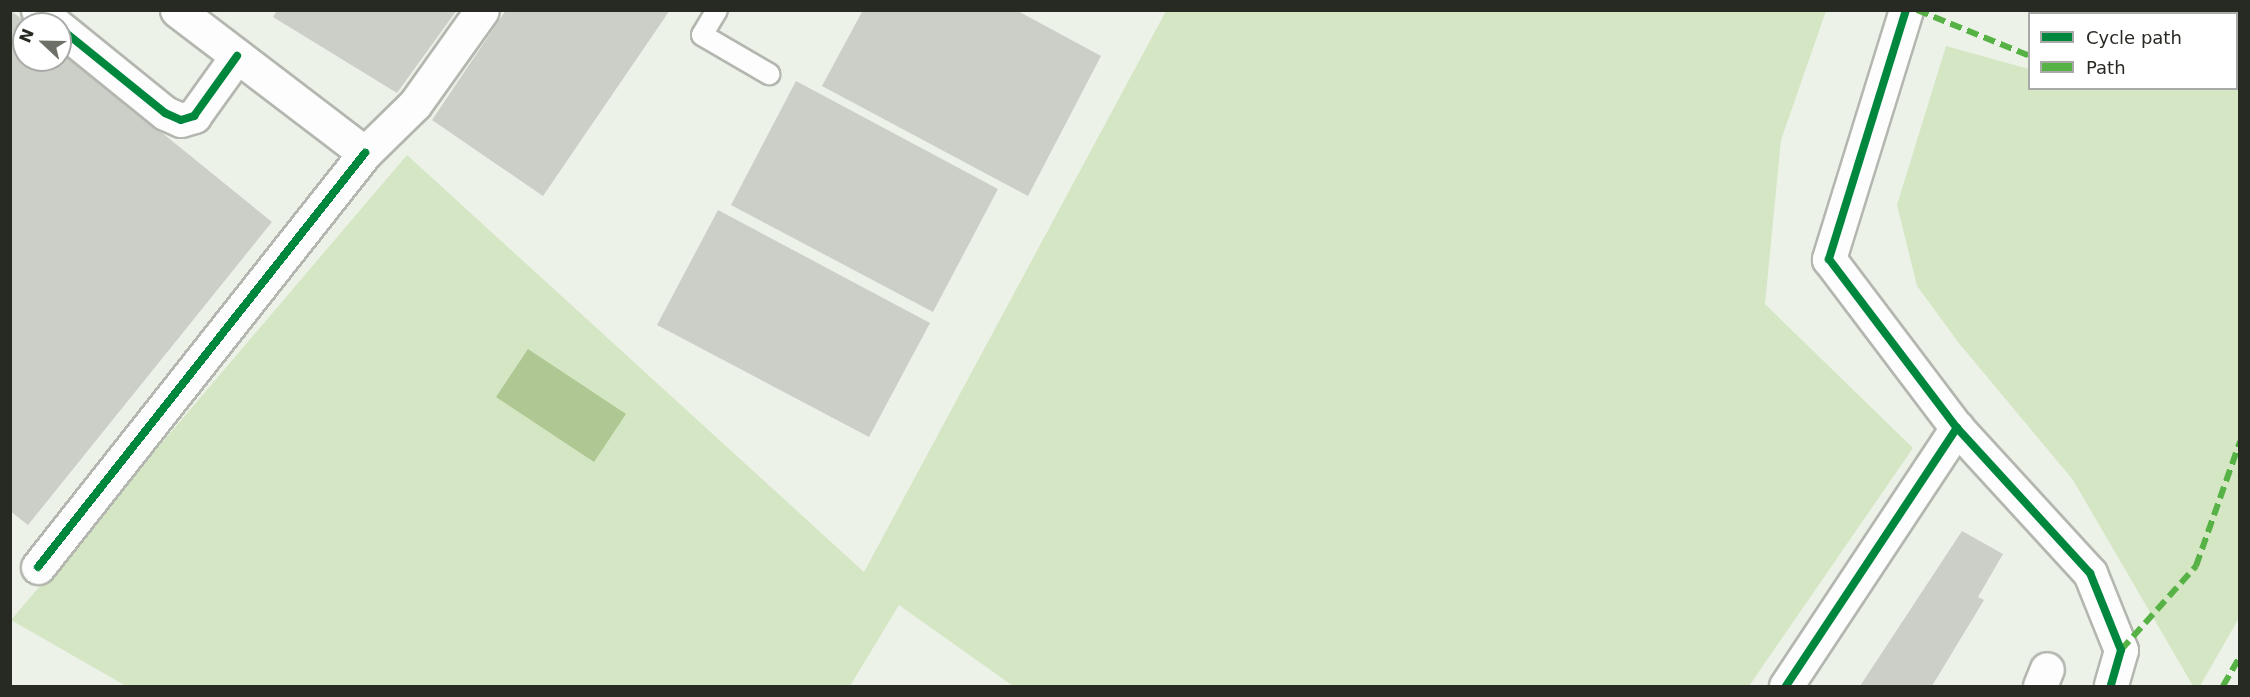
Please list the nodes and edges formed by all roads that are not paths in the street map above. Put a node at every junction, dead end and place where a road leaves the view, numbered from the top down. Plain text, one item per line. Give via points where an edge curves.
1 (177, 10) edge
2 (482, 10) edge
3 (717, 10) edge
4 (1906, 10) edge
5 (72, 38) edge
6 (237, 56) junction
7 (769, 74) dead end
8 (365, 153) junction
9 (1958, 428) junction
10 (38, 567) dead end
11 (1786, 687) edge
12 (2111, 687) edge

1 - 6 street
2 - 8 street via 415,104
3 - 7 lane via 702,34
4 - 9 street via 1830,259
5 - 6 street via 165,113 181,120 194,116
6 - 8 street
8 - 10 street
9 - 11 street
9 - 12 street via 2090,573 2121,650

